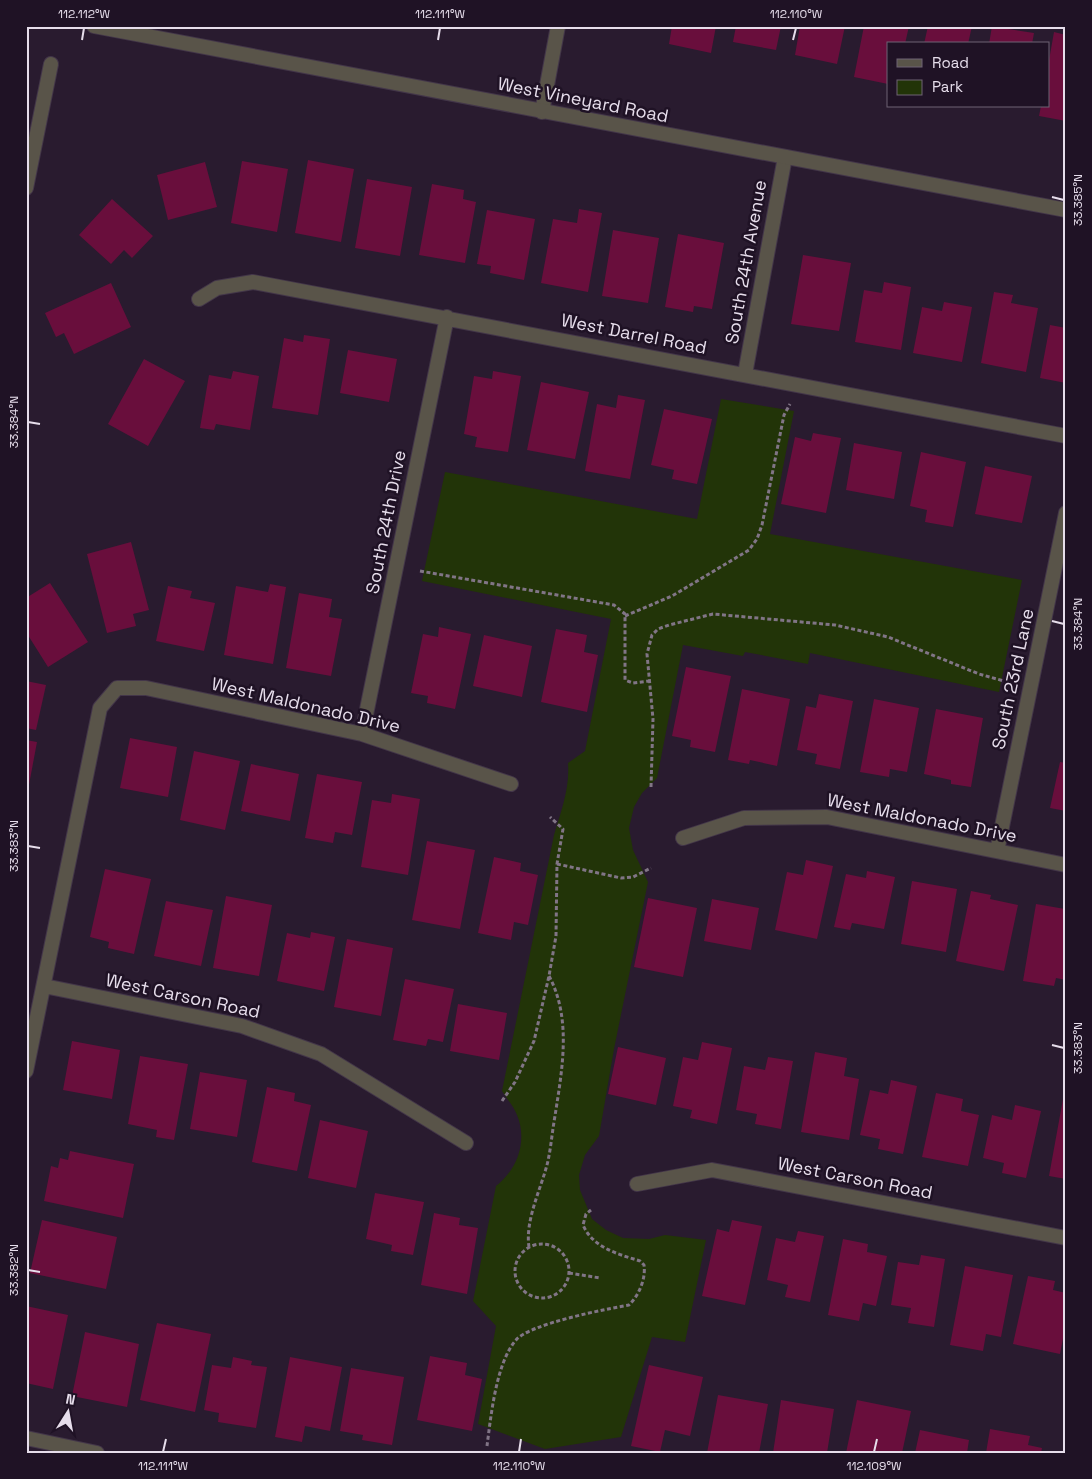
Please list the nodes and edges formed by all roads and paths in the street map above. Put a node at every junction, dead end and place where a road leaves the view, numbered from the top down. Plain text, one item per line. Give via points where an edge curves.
1 (94, 26) edge
2 (558, 26) edge
3 (51, 64) dead end
4 (542, 112) junction
5 (785, 157) junction
6 (26, 188) edge
7 (1066, 210) edge
8 (199, 299) dead end
9 (447, 317) junction
10 (745, 374) junction
11 (797, 384) junction
12 (1066, 436) edge
13 (1066, 513) edge
14 (420, 571) dead end
15 (625, 616) junction
16 (649, 681) junction
17 (1011, 683) dead end
18 (362, 734) junction
19 (511, 784) dead end
20 (651, 787) dead end
21 (550, 817) dead end
22 (683, 838) dead end
23 (997, 851) junction
24 (556, 864) junction
25 (1066, 866) edge
26 (651, 868) dead end
27 (549, 976) junction
28 (44, 986) junction
29 (26, 1071) edge
30 (502, 1101) dead end
31 (466, 1143) dead end
32 (637, 1184) dead end
33 (591, 1210) dead end
34 (1066, 1238) edge
35 (529, 1247) junction
36 (569, 1273) junction
37 (600, 1278) dead end
38 (26, 1438) edge
39 (487, 1446) dead end
40 (97, 1453) edge

1 - 4 street, West Vineyard Road
2 - 4 street
3 - 6 street
4 - 5 street, West Vineyard Road
5 - 7 street, West Vineyard Road
5 - 10 street, South 24th Avenue
8 - 9 street, West Darrel Road via 217,288 253,282
9 - 10 street, West Darrel Road
9 - 18 street, South 24th Drive
10 - 11 street, West Darrel Road
11 - 12 street, West Darrel Road
11 - 15 path via 784,415 758,538 749,550 672,596
13 - 23 street, South 23rd Lane
14 - 15 path via 614,605
15 - 16 path via 625,680 633,683
16 - 17 path via 647,654 652,635 669,625 713,614 835,625 888,636 979,674
16 - 20 path via 653,719
18 - 19 street, West Maldonado Drive
18 - 28 street, West Maldonado Drive via 146,688 117,688 100,708
21 - 24 path via 563,829
22 - 23 street, West Maldonado Drive via 744,818 827,817
23 - 25 street, West Maldonado Drive
24 - 26 path via 621,878 633,877
24 - 27 path via 556,936
27 - 30 path via 534,1041 515,1082
27 - 35 path via 556,990 563,1029 561,1075 547,1162 528,1230
28 - 29 street
28 - 31 street, West Carson Road via 242,1026 321,1054
32 - 34 street, West Carson Road via 712,1170
33 - 39 path via 583,1224 592,1239 644,1265 636,1298 629,1305 531,1330 516,1339 493,1399
35 - 36 path via 543,1244 559,1250 565,1257
35 - 36 path via 520,1256 515,1274 518,1283 531,1295 548,1297 556,1294 567,1281
36 - 37 path
38 - 40 street

